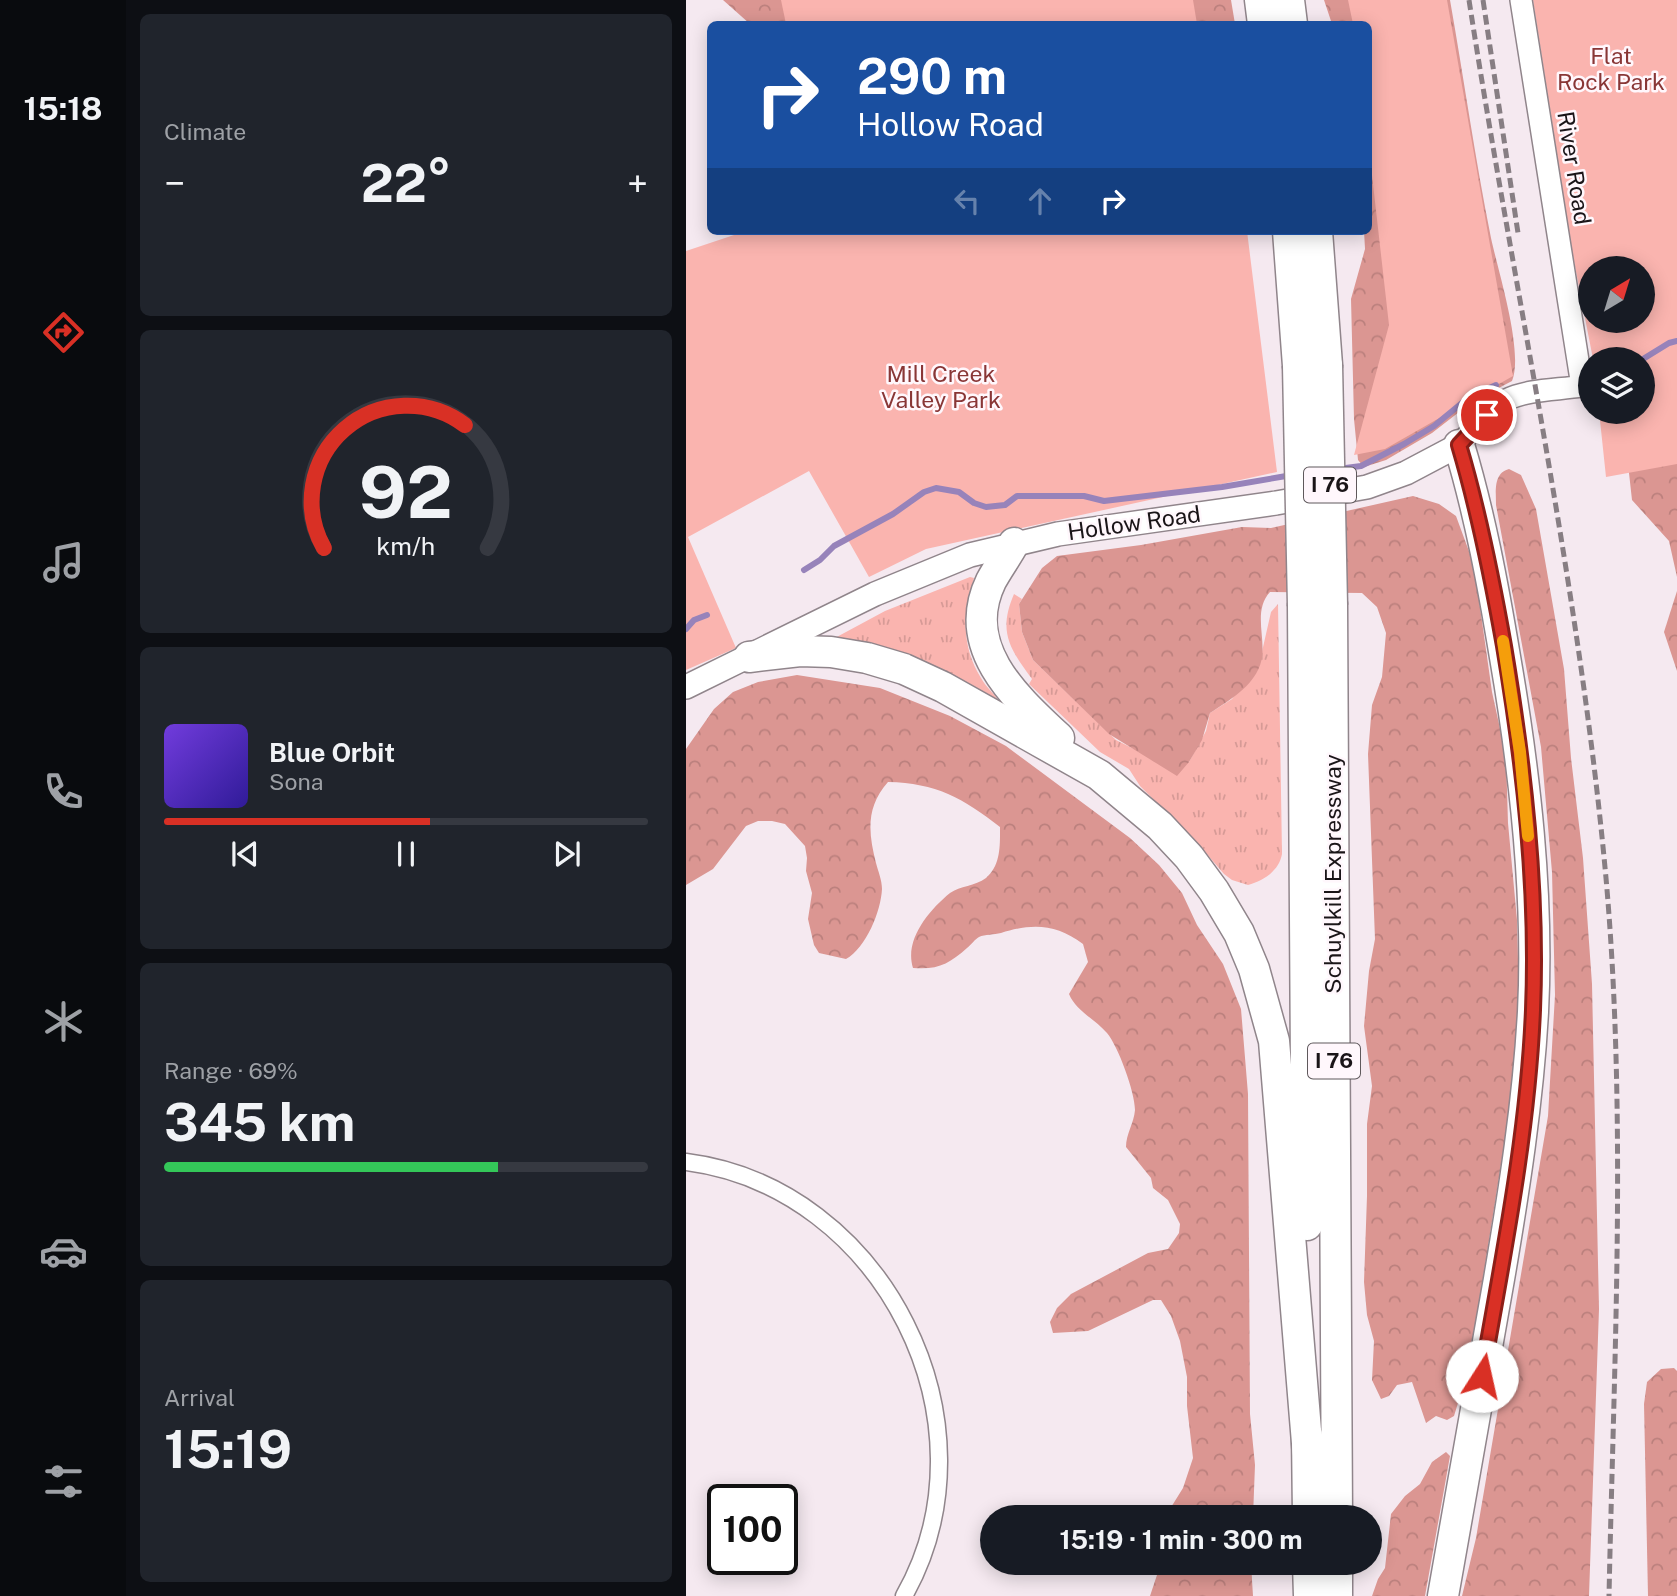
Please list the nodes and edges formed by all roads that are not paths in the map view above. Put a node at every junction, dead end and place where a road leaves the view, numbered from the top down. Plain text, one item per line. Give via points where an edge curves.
1 (1260, 0) edge
2 (1289, 0) edge
3 (1521, 0) edge
4 (1264, 21) edge
5 (1292, 21) edge
6 (1289, 235) edge
7 (1317, 235) edge
8 (1578, 361) edge
9 (1312, 365) junction
10 (1578, 387) edge
11 (1459, 445) junction
12 (1014, 543) junction
13 (1318, 605) junction
14 (749, 657) junction
15 (686, 687) edge
16 (1099, 775) junction
17 (686, 1162) edge
18 (1308, 1455) junction
19 (1308, 1505) edge
20 (1337, 1505) edge
21 (1308, 1575) edge
22 (1337, 1575) edge
23 (904, 1596) edge
24 (1308, 1596) edge
25 (1337, 1596) edge
26 (1443, 1596) edge

1 - 4 highway
2 - 5 highway
3 - 8 street, River Road
6 - 9 highway, Schuylkill Expressway / I 76
7 - 9 highway, Schuylkill Expressway / I 76
9 - 13 highway, Schuylkill Expressway / I 76, bridge
10 - 11 street, Hollow Road via 1507,400
11 - 12 main road, Hollow Road via 1367,487
11 - 26 highway via 1485,545 1516,726 1527,820 1534,963 1529,1063 1511,1209
12 - 14 main road, Hollow Road via 918,575
12 - 16 highway via 983,606 981,629 988,655 1024,704
13 - 18 highway, Schuylkill Expressway / I 76
13 - 20 highway, Schuylkill Expressway / I 76
14 - 15 main road, Hollow Road
14 - 16 highway via 831,652 904,669
16 - 18 highway via 1160,826 1214,891 1239,933 1265,1001 1274,1041
17 - 23 street via 749,1179 809,1211 867,1265 908,1326 933,1396 939,1472 932,1522
18 - 19 highway, Schuylkill Expressway / I 76
21 - 24 highway
22 - 25 highway

